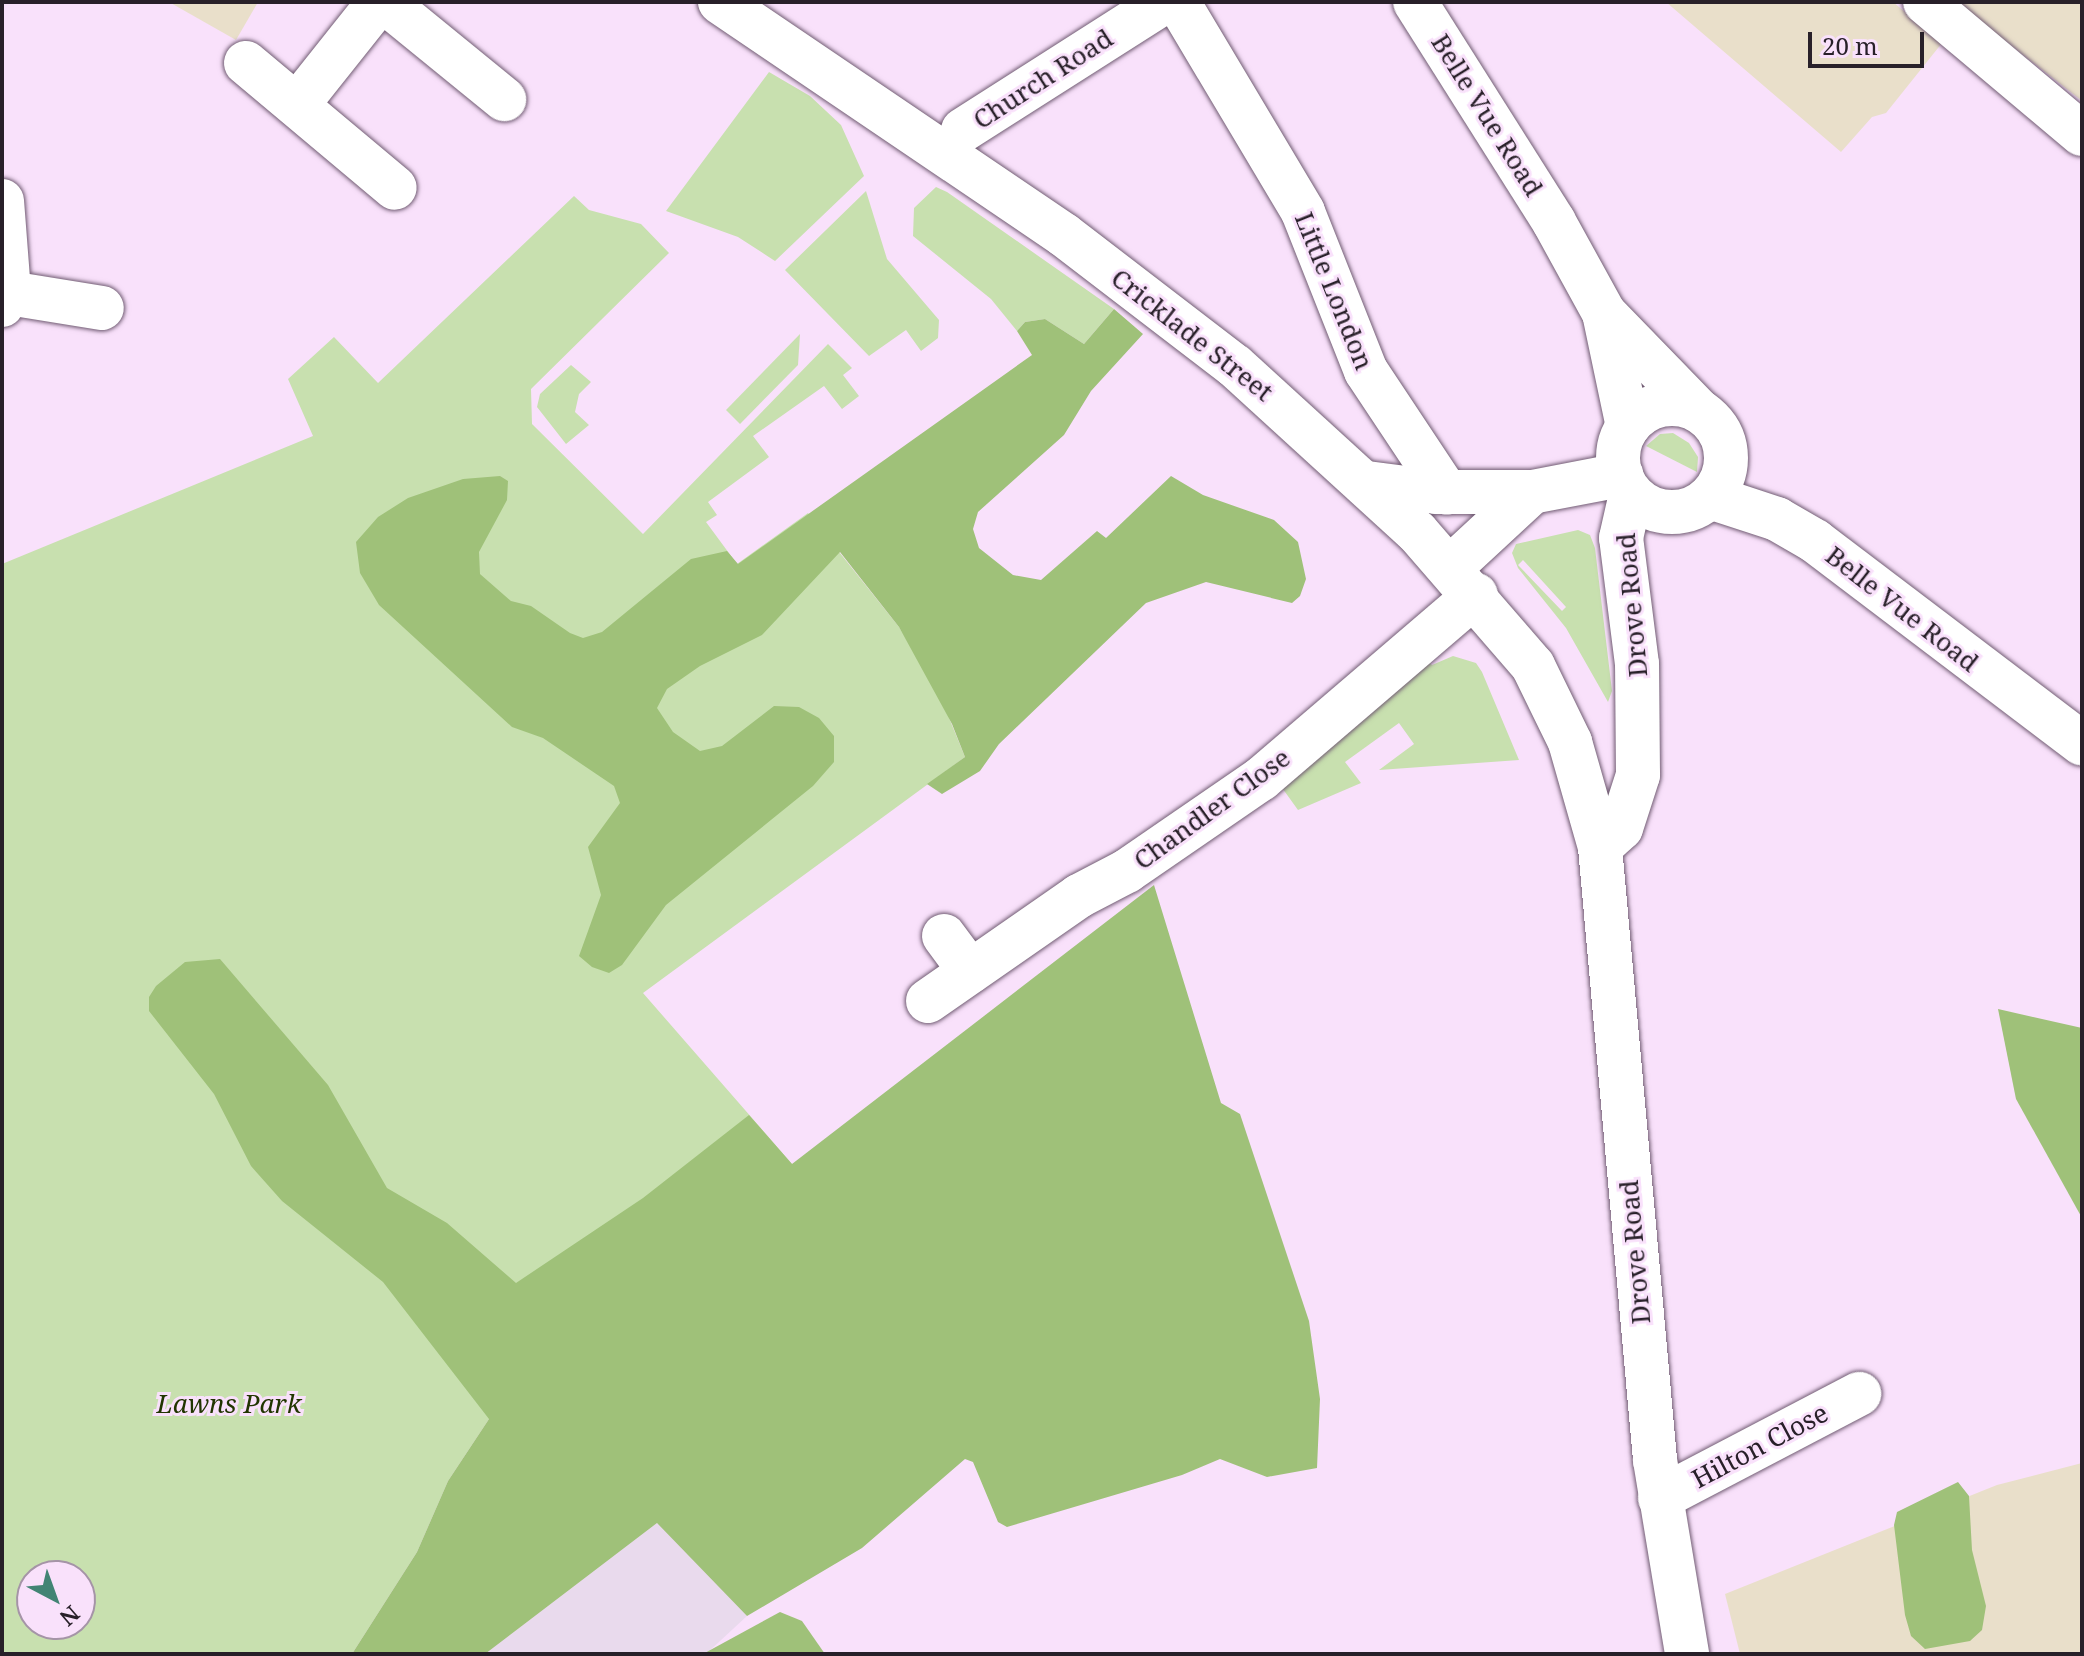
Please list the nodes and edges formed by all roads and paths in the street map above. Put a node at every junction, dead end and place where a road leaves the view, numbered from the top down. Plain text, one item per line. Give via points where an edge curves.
1 (379, 2) edge
2 (385, 2) edge
3 (720, 2) edge
4 (1164, 2) edge
5 (1178, 2) edge
6 (1415, 2) edge
7 (1925, 2) edge
8 (246, 63) dead end
9 (504, 99) dead end
10 (297, 105) junction
11 (963, 130) dead end
12 (2082, 134) edge
13 (395, 188) dead end
14 (2, 201) edge
15 (5, 299) edge
16 (102, 308) dead end
17 (1604, 313) junction
18 (1699, 411) junction
19 (1628, 427) junction
20 (1367, 483) junction
21 (1626, 484) junction
22 (1532, 492) junction
23 (1447, 493) junction
24 (1710, 497) junction
25 (1463, 581) junction
26 (2082, 744) edge
27 (1576, 758) joint
28 (1600, 847) junction
29 (944, 936) dead end
30 (970, 971) junction
31 (928, 1001) dead end
32 (1859, 1394) dead end
33 (1660, 1498) junction
34 (1687, 1654) edge

1 - 10 street
2 - 9 street
3 - 20 street, Cricklade Street via 1132,286 1235,366
4 - 11 street, Church Road
5 - 23 street, Little London via 1303,212 1366,371
6 - 17 street, Belle Vue Road via 1554,222
7 - 12 street
8 - 10 street
10 - 13 street
14 - 15 street
15 - 16 street
17 - 18 street, Belle Vue Road
17 - 19 street, Belle Vue Road
18 - 19 street via 1668,405 1639,416
18 - 24 street, Belle Vue Road via 1716,428 1726,451 1723,476
19 - 21 street, Belle Vue Road via 1618,453
20 - 23 street
20 - 25 street, Cricklade Street
21 - 22 street
21 - 24 street via 1659,511 1675,512
21 - 28 street, Drove Road via 1621,538 1637,664 1638,775 1621,828
22 - 23 street
22 - 25 street
24 - 26 street, Belle Vue Road via 1767,515 1815,541
25 - 27 street, Cricklade Street via 1533,666
25 - 30 street, Chandler Close via 1261,779
27 - 28 street, Drove Road
28 - 33 street, Drove Road
29 - 30 street
30 - 31 street, Chandler Close
32 - 33 street, Hilton Close
33 - 34 street, Drove Road

